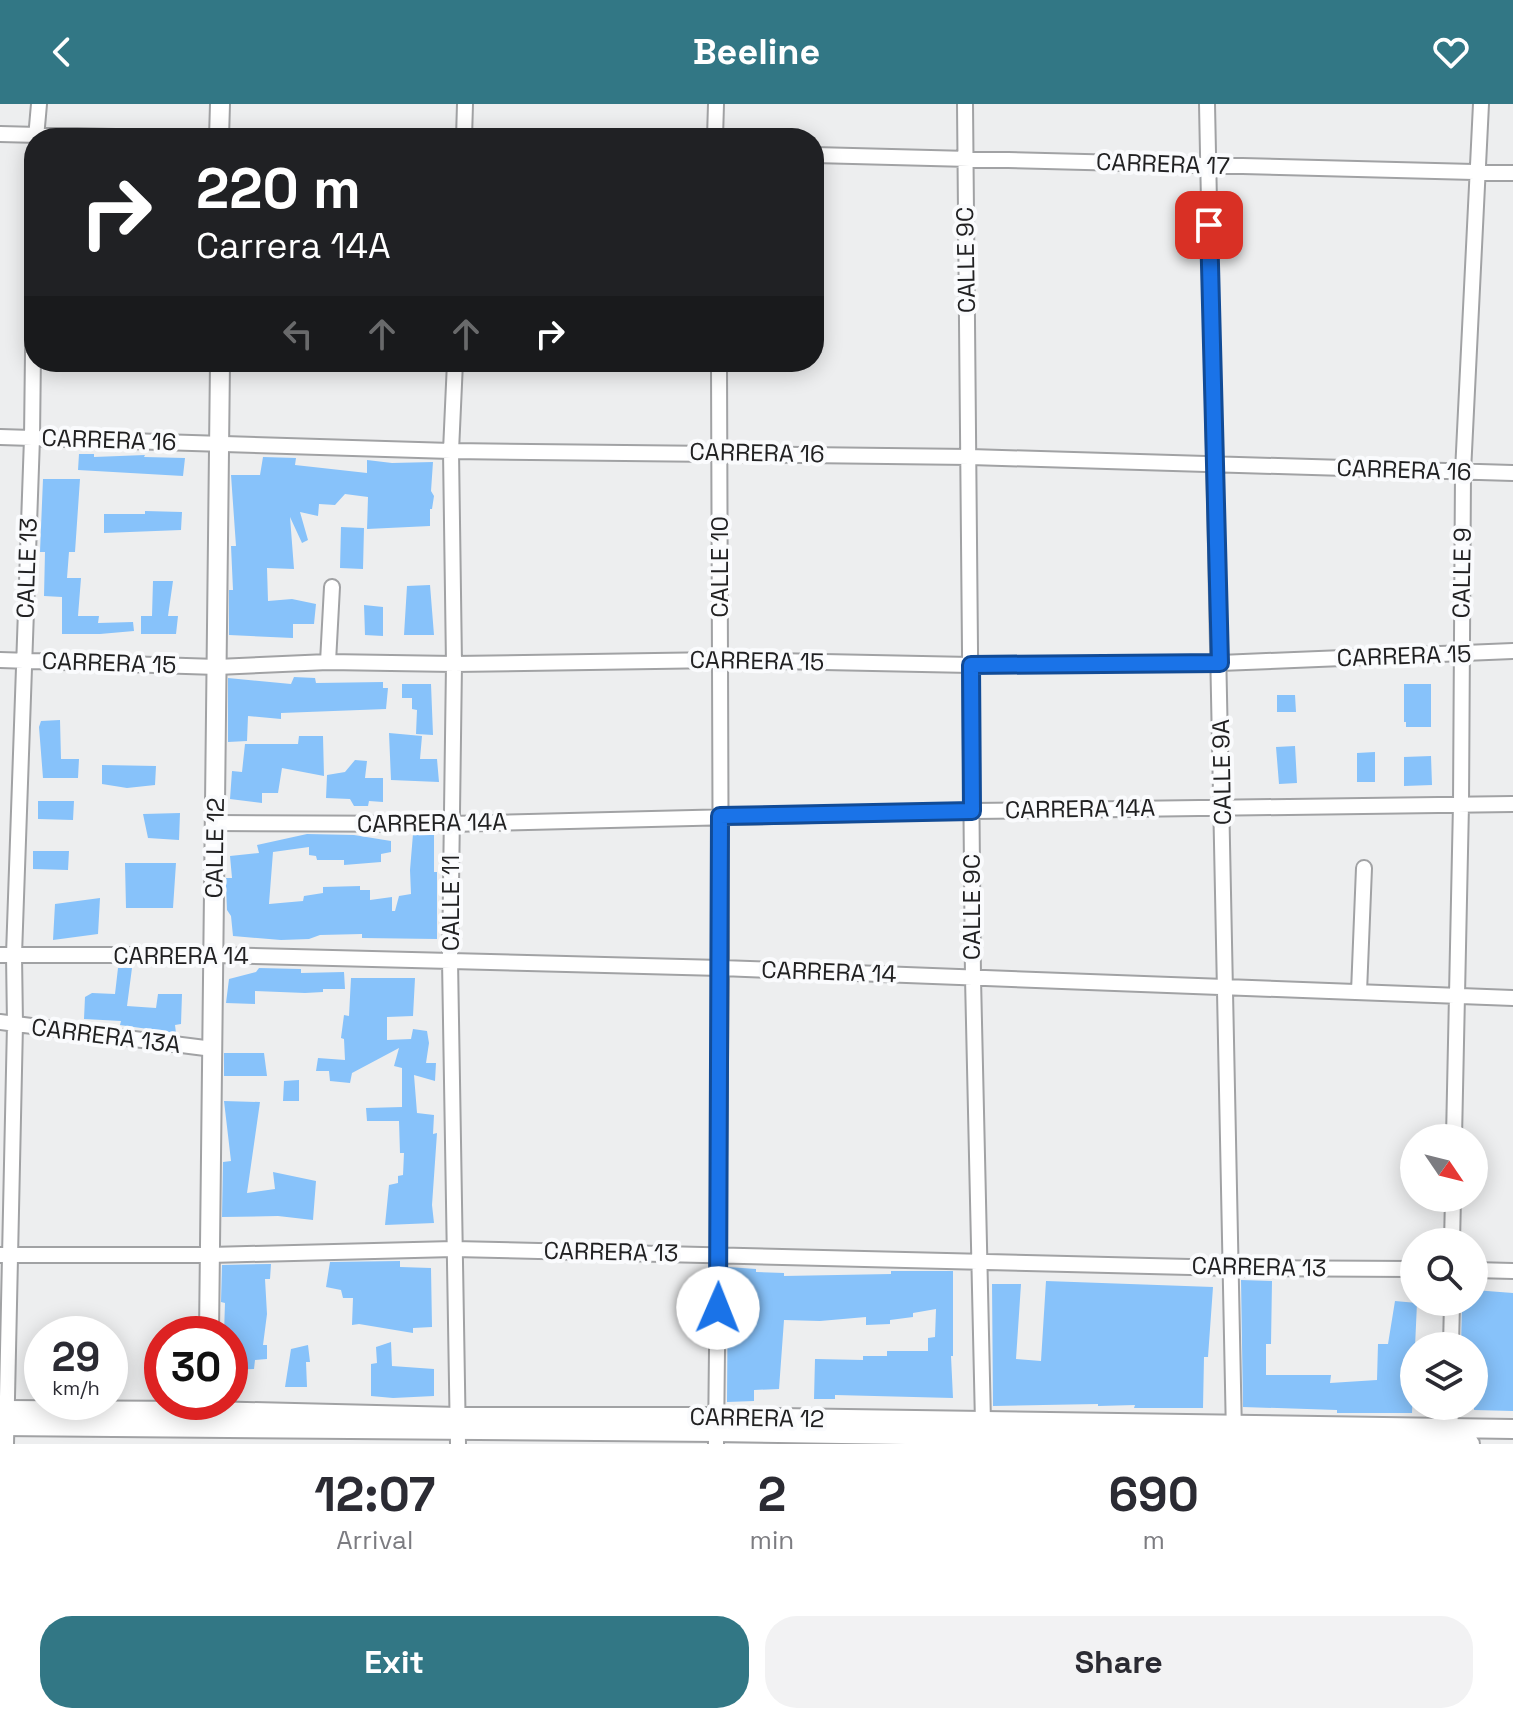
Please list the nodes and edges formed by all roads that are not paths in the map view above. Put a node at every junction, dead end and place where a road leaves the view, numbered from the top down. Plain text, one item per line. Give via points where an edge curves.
1 (39, 104) edge
2 (220, 104) edge
3 (465, 104) edge
4 (716, 104) edge
5 (965, 104) edge
6 (1207, 104) edge
7 (1481, 104) edge
8 (37, 128) edge
9 (219, 128) edge
10 (464, 128) edge
11 (715, 128) edge
12 (0, 134) edge
13 (24, 135) edge
14 (824, 155) edge
15 (964, 159) junction
16 (1207, 165) junction
17 (1477, 172) junction
18 (1513, 173) edge
19 (33, 372) edge
20 (220, 372) edge
21 (455, 372) edge
22 (719, 372) edge
23 (0, 437) edge
24 (32, 438) junction
25 (220, 443) junction
26 (451, 451) junction
27 (720, 453) junction
28 (970, 457) junction
29 (1216, 464) junction
30 (1463, 472) junction
31 (1513, 473) edge
32 (332, 587) dead end
33 (1513, 651) edge
34 (1460, 654) junction
35 (23, 659) junction
36 (0, 660) edge
37 (720, 660) junction
38 (328, 662) junction
39 (1220, 663) junction
40 (454, 664) junction
41 (971, 665) junction
42 (217, 667) junction
43 (1461, 804) junction
44 (1513, 804) edge
45 (1223, 808) junction
46 (972, 811) junction
47 (720, 816) junction
48 (215, 823) junction
49 (451, 824) junction
50 (1364, 868) dead end
51 (7, 955) edge
52 (214, 955) junction
53 (450, 960) junction
54 (721, 968) junction
55 (973, 978) junction
56 (1227, 987) junction
57 (1359, 992) junction
58 (1457, 996) junction
59 (1513, 998) edge
60 (8, 1023) edge
61 (213, 1049) junction
62 (1454, 1124) edge
63 (454, 1249) junction
64 (719, 1254) junction
65 (5, 1255) edge
66 (210, 1255) junction
67 (979, 1260) junction
68 (1231, 1268) junction
69 (1400, 1269) edge
70 (1488, 1270) edge
71 (1513, 1271) edge
72 (209, 1316) edge
73 (208, 1421) edge
74 (983, 1423) junction
75 (3, 1424) edge
76 (1513, 1429) edge
77 (458, 1430) edge
78 (717, 1431) edge
79 (868, 1432) edge
80 (1234, 1432) junction
81 (1450, 1438) edge
82 (1470, 1444) edge

1 - 8 street
2 - 9 street
3 - 10 street
4 - 11 street
5 - 15 street, CALLE 9C
6 - 16 street, CALLE 9A
7 - 17 street, CALLE 9
12 - 13 street
14 - 15 street, CARRERA 17
15 - 16 street, CARRERA 17
15 - 28 street, CALLE 9C
16 - 17 street, CARRERA 17
16 - 29 street, CALLE 9A
17 - 18 street, CARRERA 17
17 - 30 street, CALLE 9
19 - 24 street, CALLE 13
20 - 25 street, CALLE 12
21 - 26 street, CALLE 11
22 - 27 street, CALLE 10
23 - 24 street, CARRERA 16
24 - 25 street, CARRERA 16
24 - 35 street, CALLE 13
25 - 26 street, CARRERA 16
25 - 42 street, CALLE 12
26 - 27 street, CARRERA 16
26 - 40 street, CALLE 11
27 - 28 street, CARRERA 16
27 - 37 street, CALLE 10
28 - 29 street, CARRERA 16
28 - 41 street, CALLE 9C
29 - 30 street, CARRERA 16
29 - 39 street, CALLE 9A
30 - 31 street, CARRERA 16
30 - 34 street, CALLE 9
32 - 38 street
33 - 34 street, CARRERA 15
34 - 39 street, CARRERA 15
34 - 43 street, CALLE 9
35 - 36 street, CARRERA 15
35 - 42 street, CARRERA 15
35 - 51 street, CALLE 13
37 - 40 street, CARRERA 15
37 - 41 street, CARRERA 15
37 - 47 street, CALLE 10
38 - 40 street, CARRERA 15
38 - 42 street, CARRERA 15
39 - 41 street, CARRERA 15
39 - 45 street, CALLE 9A
40 - 49 street, CALLE 11
41 - 46 street, CALLE 9C
42 - 48 street, CALLE 12
43 - 44 street, CARRERA 14A
43 - 45 street, CARRERA 14A
43 - 58 street, CALLE 9
45 - 46 street, CARRERA 14A
45 - 56 street, CALLE 9A
46 - 47 street, CARRERA 14A
46 - 55 street, CALLE 9C
47 - 49 street, CARRERA 14A
47 - 54 street, CALLE 10
48 - 49 street, CARRERA 14A
48 - 52 street, CALLE 12
49 - 53 street, CALLE 11
50 - 57 street
51 - 52 street, CARRERA 14
51 - 60 street, CALLE 13
52 - 53 street, CARRERA 14
52 - 61 street, CALLE 12
53 - 54 street, CARRERA 14
53 - 63 street, CALLE 11
54 - 55 street, CARRERA 14
54 - 64 street, CALLE 10
55 - 56 street, CARRERA 14
55 - 67 street, CALLE 9C
56 - 57 street, CARRERA 14
56 - 68 street, CALLE 9A
57 - 58 street, CARRERA 14
58 - 59 street, CARRERA 14
58 - 62 street, CALLE 9
60 - 61 street, CARRERA 13A
60 - 65 street, CALLE 13
61 - 66 street, CALLE 12
63 - 64 street, CARRERA 13
63 - 66 street, CARRERA 13
63 - 77 street, CALLE 11
64 - 67 street, CARRERA 13
64 - 78 street, CALLE 10
65 - 66 street, CARRERA 13
65 - 75 street, CALLE 13
66 - 72 street, CALLE 12
67 - 68 street, CARRERA 13
67 - 74 street, CALLE 9C
68 - 69 street, CARRERA 13
68 - 80 street, CALLE 9A
70 - 71 street
73 - 75 street, CARRERA 12
73 - 77 street, CARRERA 12
74 - 79 street, CARRERA 12
74 - 80 street, CARRERA 12
76 - 81 street, CARRERA 12
77 - 78 street, CARRERA 12
78 - 79 street, CARRERA 12
79 - 80 street, CARRERA 12
80 - 81 street, CARRERA 12
81 - 82 street, CARRERA 12

